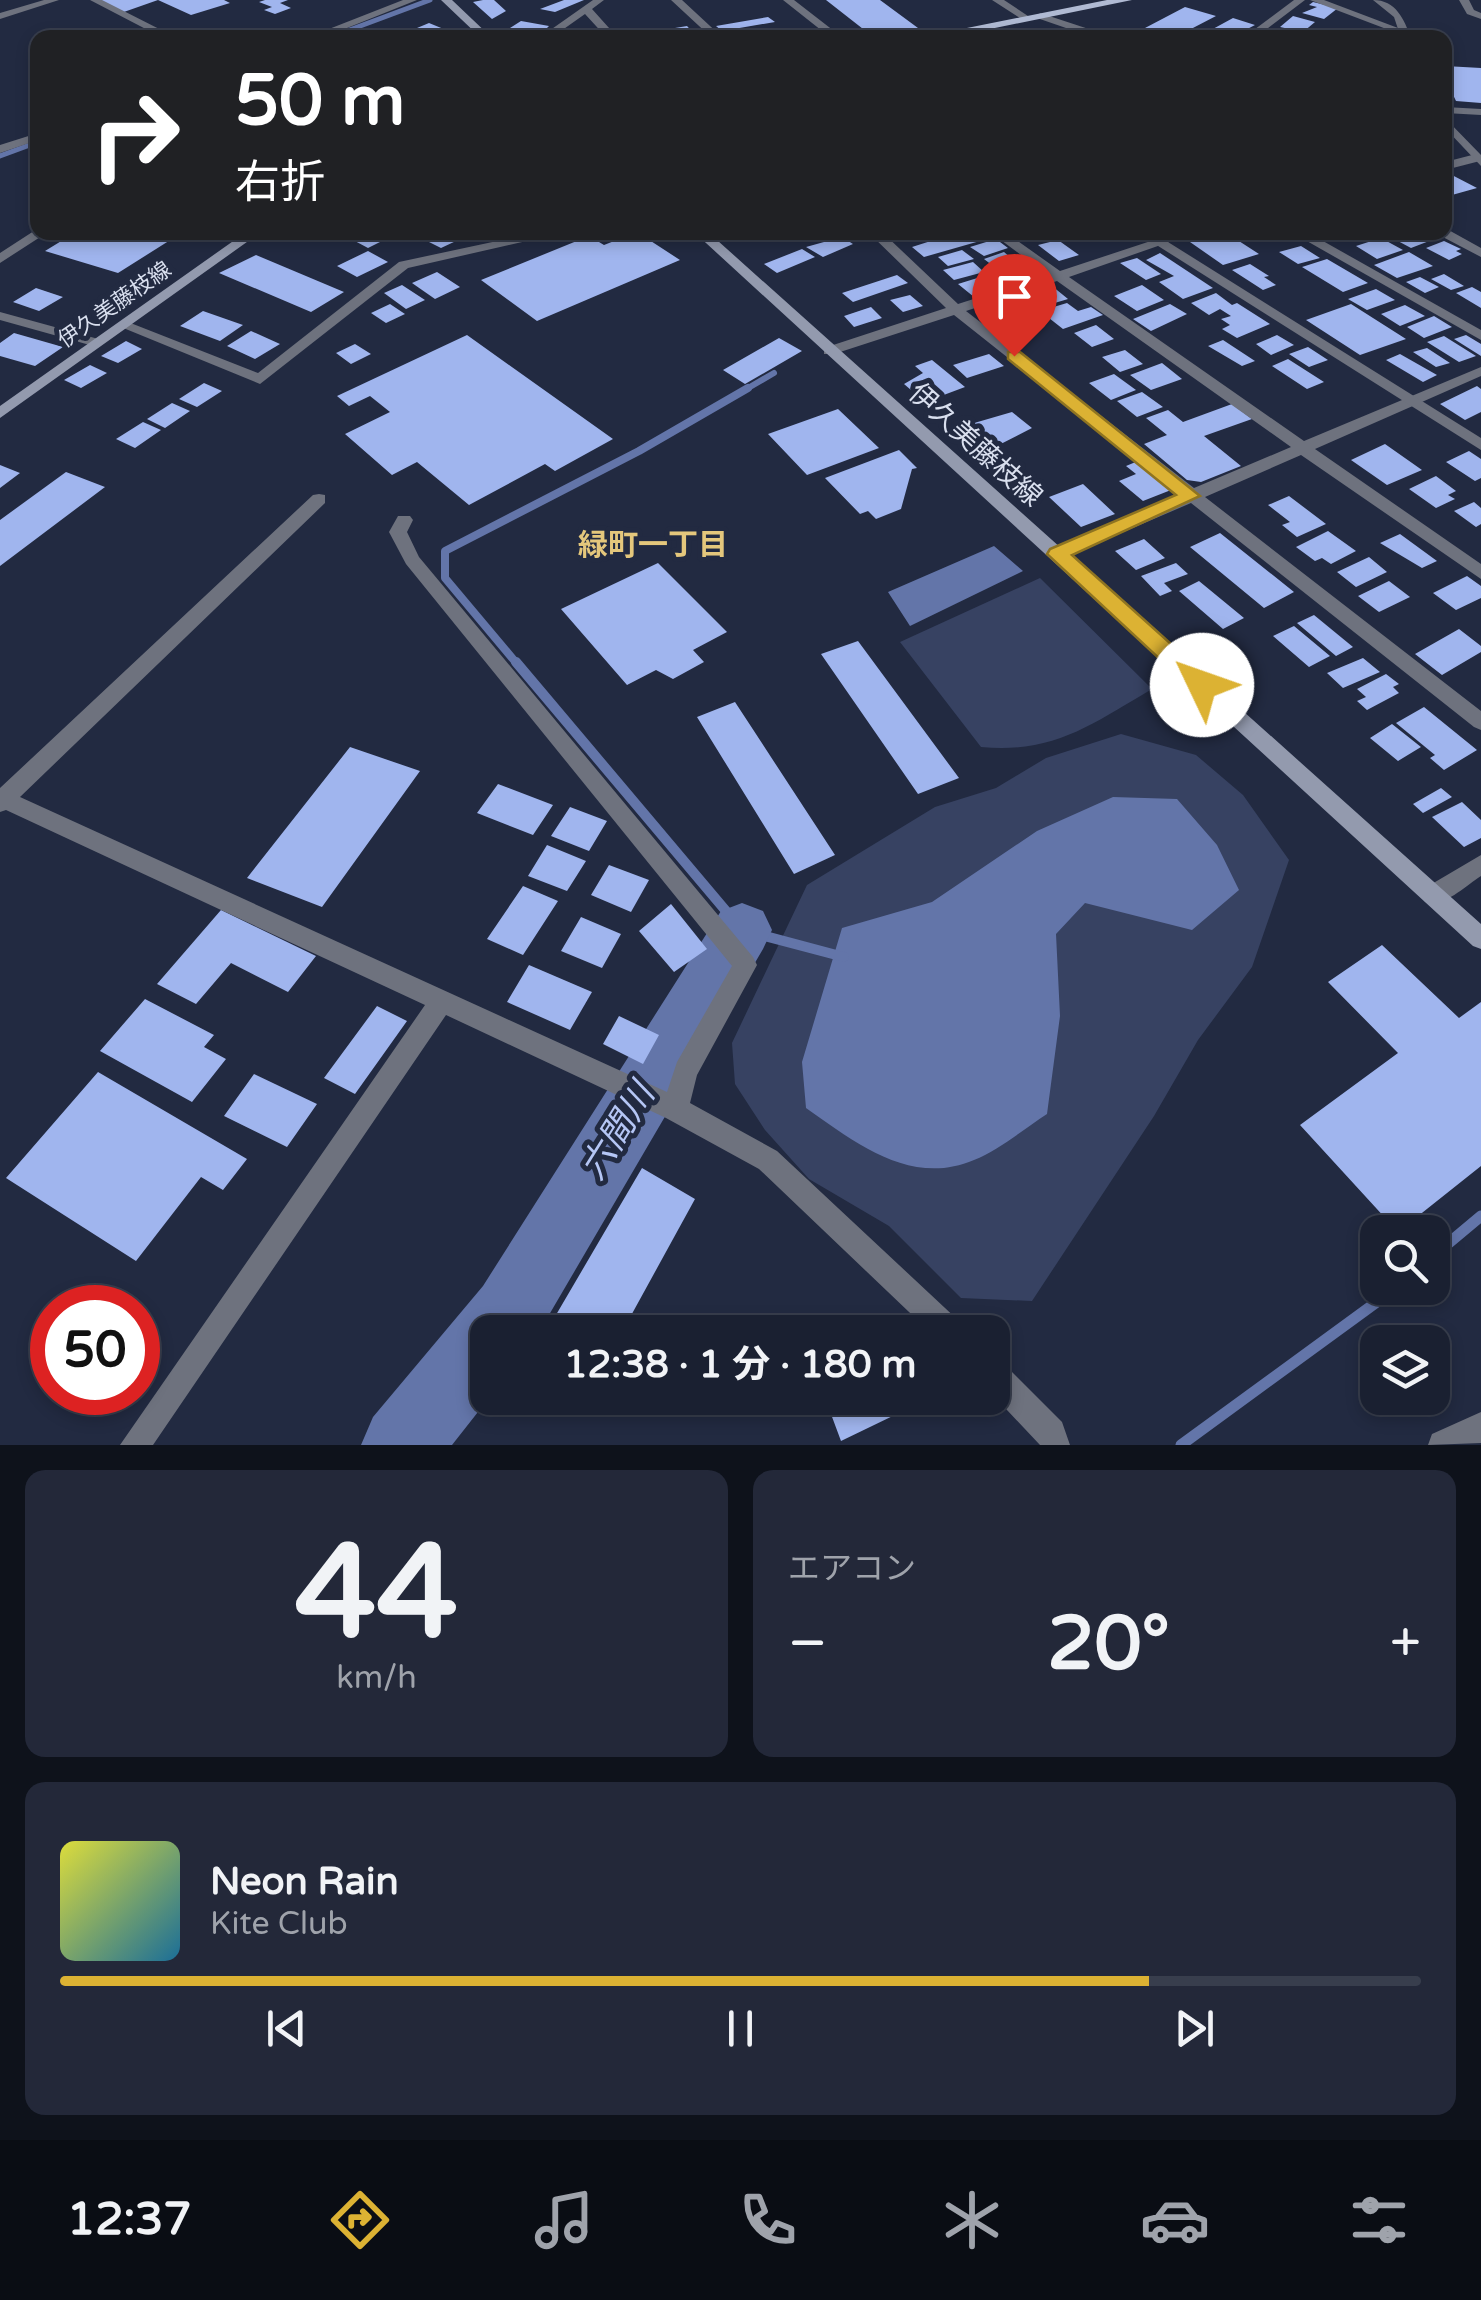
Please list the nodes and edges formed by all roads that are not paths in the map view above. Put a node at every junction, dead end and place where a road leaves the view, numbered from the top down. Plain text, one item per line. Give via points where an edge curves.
1 (54, 0) edge
2 (95, 0) edge
3 (412, 0) edge
4 (446, 0) edge
5 (599, 0) edge
6 (676, 0) edge
7 (788, 0) edge
8 (997, 0) edge
9 (1126, 0) edge
10 (1300, 0) edge
11 (1316, 0) edge
12 (1378, 0) edge
13 (1464, 0) edge
14 (586, 9) junction
15 (0, 16) edge
16 (1481, 16) edge
17 (1033, 17) junction
18 (1397, 25) junction
19 (156, 30) edge
20 (332, 30) edge
21 (478, 30) edge
22 (556, 30) edge
23 (606, 30) edge
24 (709, 30) edge
25 (827, 30) edge
26 (965, 30) edge
27 (1078, 30) edge
28 (1259, 30) edge
29 (1391, 30) edge
30 (1400, 30) edge
31 (1452, 110) edge
32 (1481, 112) edge
33 (1452, 130) edge
34 (30, 139) edge
35 (0, 149) edge
36 (1478, 160) edge
37 (1452, 165) edge
38 (1452, 237) edge
39 (30, 240) edge
40 (244, 240) edge
41 (522, 240) edge
42 (709, 240) edge
43 (882, 240) edge
44 (1007, 240) edge
45 (1154, 240) edge
46 (1164, 240) edge
47 (1310, 240) edge
48 (1157, 242) junction
49 (1481, 253) edge
50 (0, 259) edge
51 (1056, 276) junction
52 (955, 309) junction
53 (0, 316) edge
54 (123, 325) junction
55 (1481, 336) edge
56 (98, 343) junction
57 (829, 351) junction
58 (1481, 371) edge
59 (1412, 401) junction
60 (0, 413) edge
61 (1481, 444) edge
62 (1303, 448) junction
63 (1190, 496) junction
64 (318, 499) dead end
65 (404, 520) dead end
66 (1057, 554) junction
67 (1481, 573) edge
68 (1481, 722) edge
69 (2, 800) edge
70 (1481, 864) edge
71 (1433, 895) junction
72 (1481, 939) edge
73 (443, 999) junction
74 (675, 1109) junction
75 (932, 1315) edge
76 (1010, 1392) edge
77 (1481, 1427) edge
78 (1053, 1439) edge
79 (135, 1445) edge
80 (1443, 1445) edge

1 - 15 street
2 - 19 street
3 - 20 street
4 - 21 main road
5 - 14 street
6 - 24 street
7 - 25 street
8 - 17 street
9 - 17 main road
10 - 28 street
11 - 18 street
12 - 18 street via 1390,7
13 - 16 street
14 - 22 street
14 - 23 street
17 - 26 main road
17 - 27 street
18 - 29 street
18 - 30 street
31 - 32 street
33 - 36 street
34 - 35 street
36 - 37 street
38 - 49 street
39 - 50 street
40 - 54 main road, 伊久美藤枝線
41 - 54 street via 404,265 260,380
42 - 57 main road, 伊久美藤枝線
43 - 52 street
44 - 51 street
45 - 48 street
46 - 48 street
47 - 55 street
48 - 51 street
48 - 59 street
51 - 52 street
51 - 62 street
52 - 57 street
52 - 63 street
53 - 56 street
54 - 56 main road, 伊久美藤枝線
56 - 60 main road, 伊久美藤枝線
57 - 66 main road, 伊久美藤枝線
58 - 59 street
59 - 61 street
59 - 62 street
62 - 63 street
62 - 67 street
63 - 66 street
63 - 68 street
64 - 69 street
65 - 74 street via 398,532 412,560 745,966 686,1071
66 - 71 main road, 伊久美藤枝線
69 - 73 street
70 - 71 street
71 - 72 main road, 伊久美藤枝線
73 - 74 street
73 - 79 street
74 - 75 street via 768,1160
76 - 78 street
77 - 80 street

